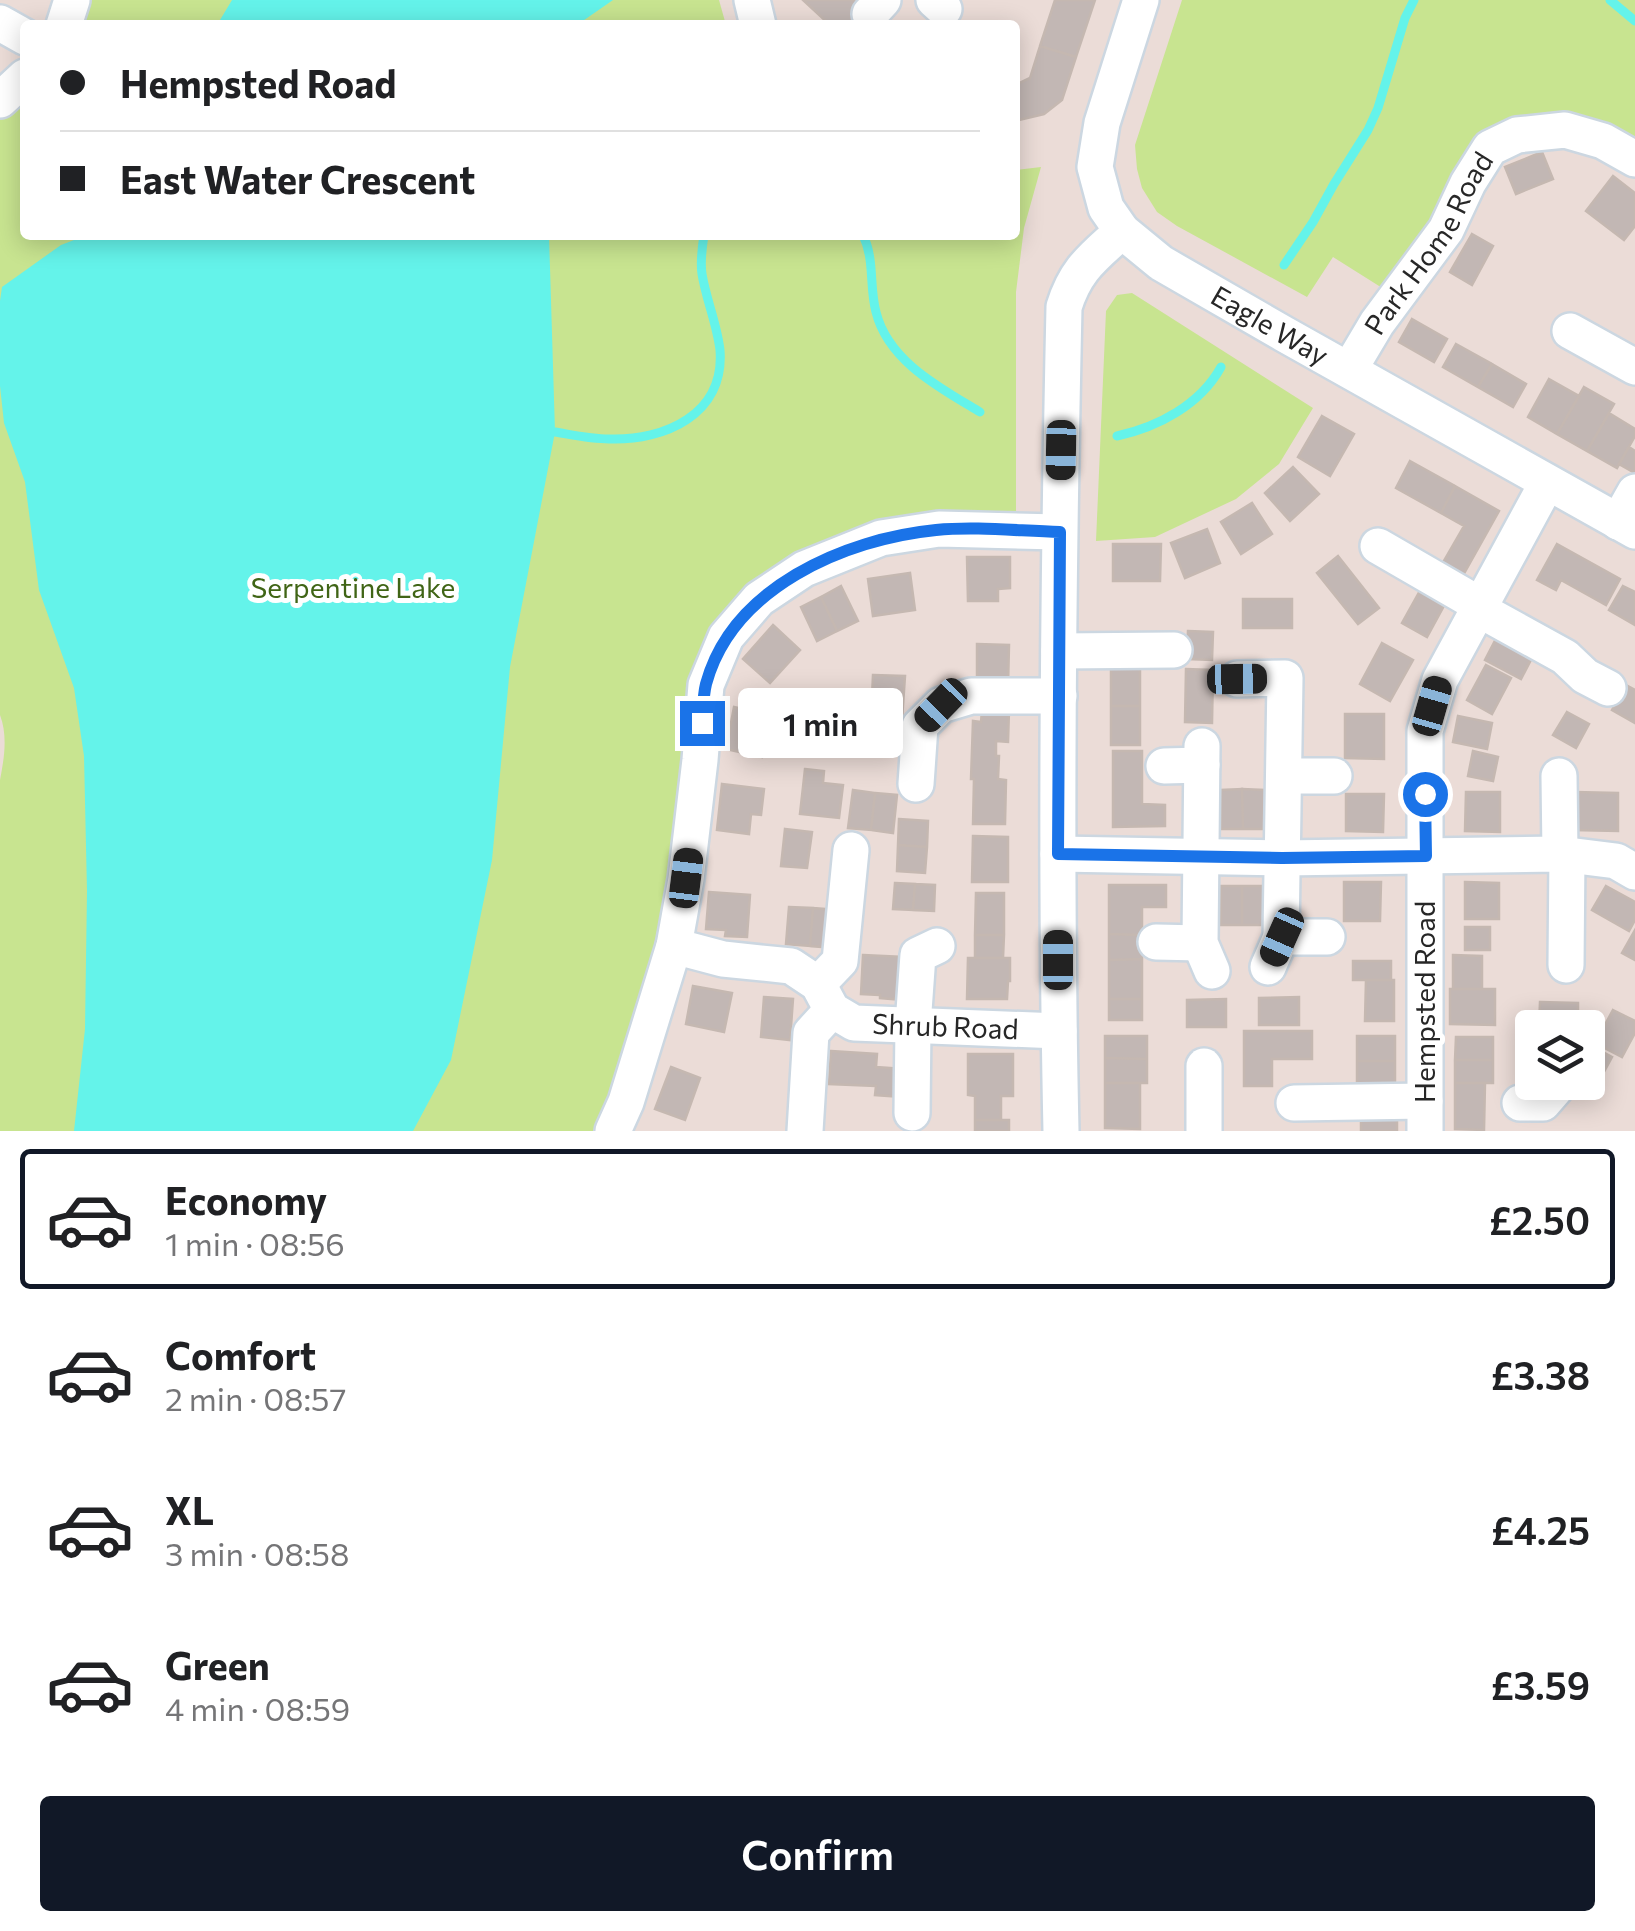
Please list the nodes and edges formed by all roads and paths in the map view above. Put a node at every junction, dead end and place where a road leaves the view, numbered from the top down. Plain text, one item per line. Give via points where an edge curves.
1 (1141, 0) edge
2 (20, 82) edge
3 (0, 100) edge
4 (1635, 159) edge
5 (1122, 231) junction
6 (1570, 331) dead end
7 (1635, 367) edge
8 (1349, 370) junction
9 (1547, 483) junction
10 (1629, 515) edge
11 (1060, 532) junction
12 (1378, 546) dead end
13 (1479, 607) junction
14 (1174, 650) dead end
15 (1059, 651) junction
16 (1237, 679) dead end
17 (1608, 688) dead end
18 (1059, 696) junction
19 (1164, 766) dead end
20 (1285, 776) junction
21 (1334, 776) dead end
22 (1559, 776) dead end
23 (916, 784) dead end
24 (851, 850) dead end
25 (1058, 854) junction
26 (1564, 854) junction
27 (1202, 856) junction
28 (1426, 856) junction
29 (1282, 858) junction
30 (1635, 872) edge
31 (1327, 937) dead end
32 (1156, 942) dead end
33 (674, 946) junction
34 (938, 946) dead end
35 (1558, 946) dead end
36 (825, 997) junction
37 (913, 1026) junction
38 (1059, 1031) junction
39 (1204, 1066) dead end
40 (1294, 1103) dead end
41 (912, 1113) dead end
42 (1425, 1116) edge
43 (613, 1131) edge
44 (805, 1131) edge
45 (1061, 1131) edge
46 (1204, 1131) edge

1 - 5 street, Eagle Way via 1094,167 1106,208
2 - 3 street
4 - 8 street, Park Home Road via 1565,130 1517,135 1490,148 1446,230
5 - 8 street, Eagle Way via 1161,263
5 - 11 street via 1083,267 1064,307
6 - 7 street
8 - 9 street, Eagle Way
9 - 10 street, Eagle Way
9 - 13 street, Hempsted Road
11 - 15 street
11 - 33 street via 939,530 881,538 804,570 759,598 726,637 706,685
12 - 13 street
13 - 17 street via 1572,644 1585,676
13 - 28 street, Hempsted Road via 1440,680 1425,731
14 - 15 street
15 - 18 street
16 - 20 street via 1285,678
18 - 23 street via 971,696 941,705 920,726
18 - 25 street
19 - 27 street via 1202,755
20 - 21 street
20 - 29 street
22 - 26 street
24 - 36 street, Shrub Road via 840,961
25 - 27 street
25 - 38 street
26 - 28 street
26 - 30 street via 1616,861
26 - 35 street
27 - 29 street
27 - 32 street via 1206,957
28 - 29 street
28 - 42 street, Hempsted Road
29 - 31 street via 1275,952
33 - 36 street, Shrub Road via 791,966
33 - 43 street
34 - 37 street via 918,955
36 - 37 street, Shrub Road via 854,1022
36 - 44 street, Shrub Road via 812,1034
37 - 38 street, Shrub Road
37 - 41 street
38 - 45 street
39 - 46 street
40 - 42 street

